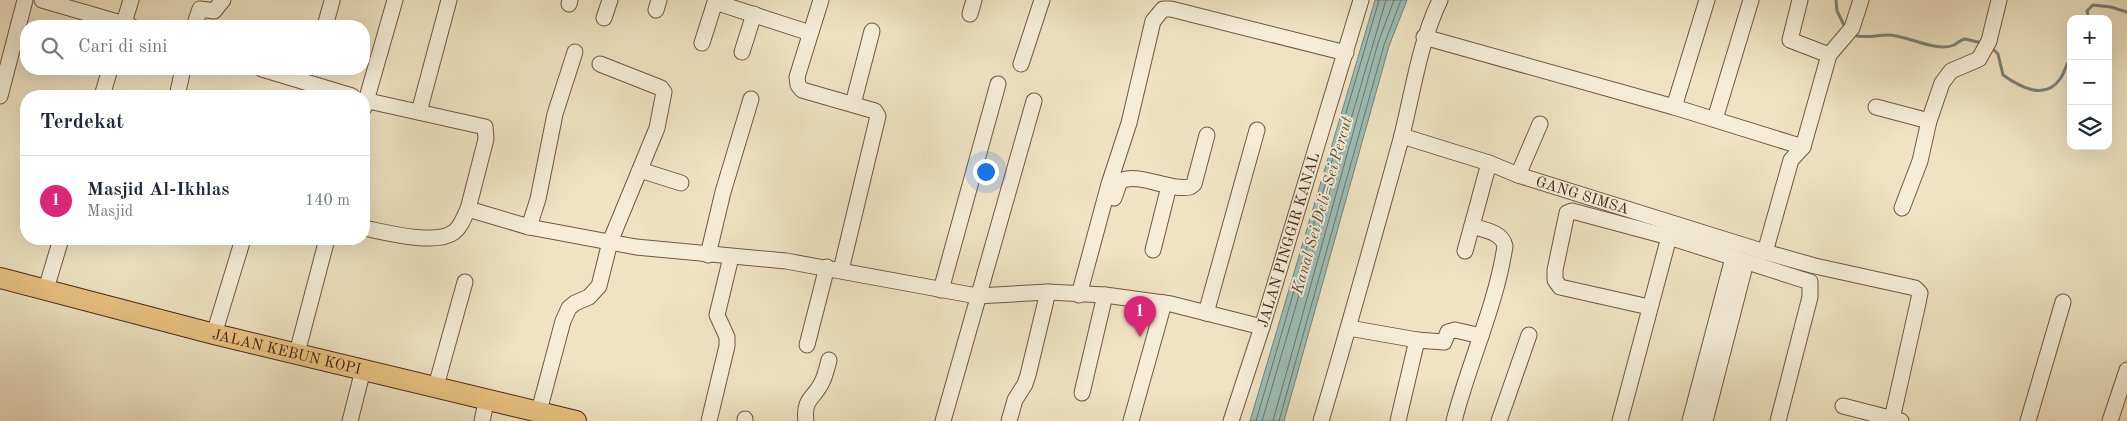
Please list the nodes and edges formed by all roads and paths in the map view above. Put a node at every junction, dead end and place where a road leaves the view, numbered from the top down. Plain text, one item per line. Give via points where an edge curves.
1 (25, 0) edge
2 (42, 0) edge
3 (131, 0) edge
4 (223, 0) edge
5 (395, 0) edge
6 (448, 0) edge
7 (610, 0) edge
8 (821, 0) edge
9 (1042, 0) edge
10 (1361, 0) edge
11 (1440, 0) edge
12 (1707, 0) edge
13 (1751, 0) edge
14 (1800, 0) edge
15 (1861, 0) edge
16 (1999, 0) edge
17 (332, 1) edge
18 (200, 4) edge
19 (754, 14) junction
20 (604, 18) dead end
21 (109, 20) edge
22 (127, 20) edge
23 (196, 20) edge
24 (327, 20) edge
25 (872, 31) dead end
26 (810, 32) junction
27 (1424, 37) junction
28 (702, 43) dead end
29 (575, 52) dead end
30 (742, 52) dead end
31 (1832, 52) junction
32 (1346, 53) junction
33 (600, 64) dead end
34 (1021, 64) dead end
35 (370, 74) edge
36 (108, 75) edge
37 (181, 75) edge
38 (370, 75) edge
39 (311, 76) edge
40 (998, 84) dead end
41 (104, 90) edge
42 (178, 90) edge
43 (339, 90) edge
44 (365, 90) edge
45 (0, 96) edge
46 (751, 99) dead end
47 (1034, 101) dead end
48 (370, 103) edge
49 (853, 104) junction
50 (1674, 107) junction
51 (1876, 108) dead end
52 (419, 112) junction
53 (1715, 119) junction
54 (1929, 121) junction
55 (1540, 124) dead end
56 (1257, 130) dead end
57 (1206, 135) dead end
58 (1402, 136) junction
59 (1803, 147) junction
60 (1489, 163) junction
61 (640, 170) junction
62 (1518, 175) junction
63 (681, 183) dead end
64 (1168, 186) junction
65 (1902, 208) dead end
66 (468, 209) junction
67 (529, 226) junction
68 (1472, 226) junction
69 (370, 229) edge
70 (1669, 237) junction
71 (610, 242) junction
72 (59, 245) edge
73 (241, 245) edge
74 (325, 245) edge
75 (1153, 250) dead end
76 (1465, 251) dead end
77 (1765, 252) junction
78 (708, 255) junction
79 (732, 257) junction
80 (1739, 260) junction
81 (834, 269) junction
82 (0, 278) edge
83 (465, 282) dead end
84 (46, 289) junction
85 (941, 290) junction
86 (1048, 292) junction
87 (1084, 295) junction
88 (1105, 295) junction
89 (977, 296) junction
90 (2064, 302) dead end
91 (1164, 303) junction
92 (1649, 307) junction
93 (1206, 312) junction
94 (1262, 327) junction
95 (1349, 328) junction
96 (214, 334) junction
97 (1529, 335) dead end
98 (1481, 336) junction
99 (1418, 340) junction
100 (807, 345) dead end
101 (297, 353) junction
102 (829, 360) dead end
103 (363, 370) junction
104 (2127, 370) edge
105 (436, 386) junction
106 (1082, 393) dead end
107 (487, 398) junction
108 (1843, 406) dead end
109 (539, 411) junction
110 (1897, 420) edge
111 (350, 421) edge
112 (482, 421) edge
113 (576, 421) edge
114 (709, 421) edge
115 (806, 421) edge
116 (943, 421) edge
117 (1008, 421) edge
118 (1131, 421) edge
119 (1231, 421) edge
120 (1321, 421) edge
121 (1398, 421) edge
122 (1454, 421) edge
123 (1499, 421) edge
124 (1620, 421) edge
125 (1690, 421) edge
126 (1705, 421) edge
127 (1778, 421) edge
128 (2028, 421) edge
129 (2110, 421) edge

1 - 45 street
2 - 21 street
3 - 22 street
4 - 18 street via 214,11
5 - 35 street
6 - 52 street
7 - 20 street
8 - 26 street
9 - 34 street
10 - 32 street, JALAN PINGGIR KANAL
11 - 27 street
12 - 50 street
13 - 53 street
14 - 31 street via 1790,40
15 - 31 street via 1852,28
16 - 54 street via 1989,41 1979,59 1951,71 1942,83
17 - 24 street
18 - 23 street
19 - 26 street
19 - 28 street via 715,2
19 - 30 street
25 - 49 street
26 - 49 street via 797,77 798,85 802,90
27 - 50 street
27 - 58 street
29 - 67 street via 555,114 538,199
31 - 59 street
32 - 87 street via 1171,9 1157,13 1129,123 1109,184
32 - 94 street, JALAN PINGGIR KANAL
33 - 61 street via 664,92 657,128
36 - 41 street
37 - 42 street
38 - 44 street
39 - 43 street
40 - 85 street
46 - 78 street
47 - 89 street
48 - 52 street
49 - 81 street via 874,111 878,116
50 - 53 street
51 - 54 street
52 - 66 street via 485,127 486,139
53 - 59 street
54 - 65 street via 1920,161
55 - 62 street
56 - 93 street
57 - 64 street via 1194,184 1187,188
58 - 60 street, GANG SIMSA
58 - 95 street
59 - 77 street via 1791,160
60 - 62 street, GANG SIMSA
60 - 68 street
61 - 63 street
61 - 71 street
62 - 77 street, GANG SIMSA
64 - 75 street
64 - 87 street via 1129,177 1120,181
66 - 67 street
66 - 69 street via 459,227 448,236 418,237
67 - 71 street
68 - 76 street
68 - 98 street via 1498,235 1506,246
70 - 80 street
70 - 92 street
70 - 92 street via 1572,211 1566,217 1555,280 1560,287
71 - 78 street
71 - 109 street via 599,286 589,297 575,303 563,321
72 - 84 street
73 - 96 street
74 - 101 street
77 - 110 street, GANG SIMSA via 1906,285 1920,293
78 - 79 street
79 - 81 street
79 - 114 street via 717,315 727,336 727,346
80 - 125 street
80 - 126 street
80 - 127 street via 1811,284
81 - 85 street
81 - 100 street
82 - 84 main road, JALAN KEBUN KOPI
83 - 105 street
84 - 96 main road, JALAN KEBUN KOPI
85 - 89 street
86 - 87 street
86 - 89 street
86 - 117 street via 1025,384 1014,400
87 - 88 street
88 - 91 street
88 - 106 street
89 - 116 street
90 - 128 street
91 - 93 street
91 - 118 street
92 - 124 street
93 - 94 street
94 - 119 street, JALAN PINGGIR KANAL
95 - 99 street
95 - 120 street
96 - 101 main road, JALAN KEBUN KOPI
97 - 123 street
98 - 99 street via 1455,330 1448,332 1444,342
98 - 122 street
99 - 121 street
101 - 103 main road, JALAN KEBUN KOPI
102 - 115 street via 820,386 810,398
103 - 105 main road, JALAN KEBUN KOPI
103 - 111 street
104 - 129 street
105 - 107 main road, JALAN KEBUN KOPI
107 - 109 main road, JALAN KEBUN KOPI
107 - 112 street
108 - 110 street
109 - 113 main road, JALAN KEBUN KOPI

